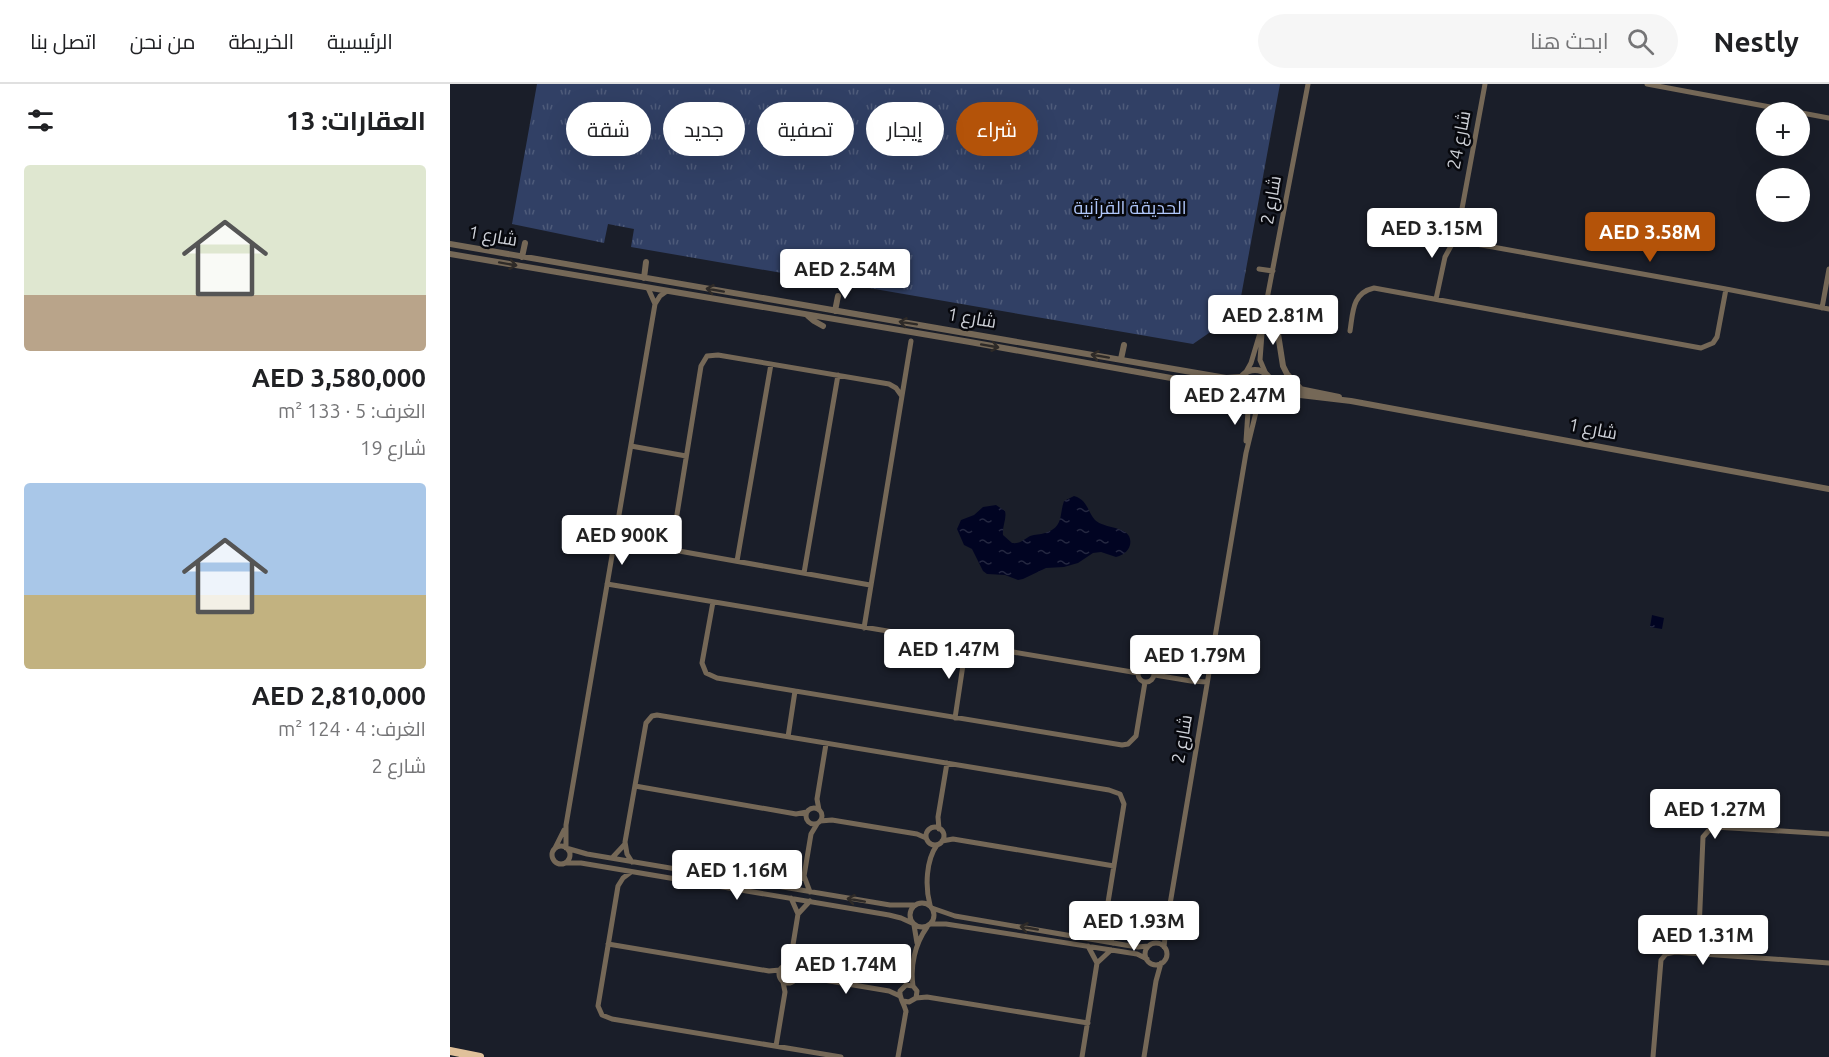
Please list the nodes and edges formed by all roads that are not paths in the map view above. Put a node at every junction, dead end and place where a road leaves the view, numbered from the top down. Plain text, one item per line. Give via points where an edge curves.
1 (1308, 84) edge
2 (1485, 84) edge
3 (1647, 84) edge
4 (1676, 87) edge
5 (1829, 118) edge
6 (1462, 236) junction
7 (525, 243) dead end
8 (450, 244) edge
9 (450, 254) edge
10 (522, 257) junction
11 (646, 262) dead end
12 (1258, 269) dead end
13 (1829, 269) edge
14 (1273, 271) junction
15 (644, 278) junction
16 (648, 288) junction
17 (1726, 289) junction
18 (667, 291) junction
19 (838, 296) dead end
20 (1436, 299) junction
21 (655, 303) junction
22 (1822, 308) junction
23 (1829, 309) edge
24 (835, 311) junction
25 (807, 315) junction
26 (1263, 320) junction
27 (823, 326) dead end
28 (1350, 331) dead end
29 (911, 340) dead end
30 (1124, 345) dead end
31 (1121, 360) junction
32 (771, 364) junction
33 (1246, 372) junction
34 (838, 375) junction
35 (1268, 376) junction
36 (904, 377) junction
37 (1240, 377) junction
38 (889, 384) junction
39 (1300, 389) junction
40 (1238, 390) junction
41 (901, 395) junction
42 (1268, 396) junction
43 (1245, 401) junction
44 (1351, 401) junction
45 (1261, 402) junction
46 (631, 446) junction
47 (1247, 448) junction
48 (686, 456) junction
49 (1829, 489) edge
50 (737, 561) junction
51 (804, 573) junction
52 (607, 585) junction
53 (870, 585) junction
54 (713, 602) junction
55 (864, 628) junction
56 (966, 645) junction
57 (1138, 674) junction
58 (1155, 675) junction
59 (1145, 682) junction
60 (1207, 684) junction
61 (795, 691) junction
62 (955, 718) junction
63 (788, 737) junction
64 (826, 744) junction
65 (947, 763) junction
66 (635, 786) junction
67 (817, 799) junction
68 (809, 810) junction
69 (820, 812) junction
70 (796, 814) junction
71 (938, 817) junction
72 (832, 820) junction
73 (807, 821) junction
74 (819, 823) junction
75 (566, 825) junction
76 (941, 831) junction
77 (811, 834) junction
78 (1829, 834) edge
79 (928, 835) junction
80 (953, 839) junction
81 (939, 843) junction
82 (625, 844) junction
83 (555, 848) junction
84 (566, 848) junction
85 (932, 853) junction
86 (612, 858) junction
87 (632, 862) junction
88 (565, 863) junction
89 (1114, 866) junction
90 (611, 868) junction
91 (631, 872) junction
92 (804, 876) junction
93 (618, 886) junction
94 (926, 886) junction
95 (791, 888) junction
96 (810, 892) junction
97 (791, 898) junction
98 (810, 901) junction
99 (914, 905) junction
100 (931, 907) junction
101 (798, 915) junction
102 (913, 924) junction
103 (929, 925) junction
104 (1104, 927) junction
105 (1166, 928) junction
106 (1087, 939) junction
107 (1113, 943) junction
108 (608, 944) junction
109 (1151, 944) junction
110 (917, 945) junction
111 (1088, 946) junction
112 (1164, 947) junction
113 (1111, 950) junction
114 (1698, 954) junction
115 (791, 957) junction
116 (1149, 961) junction
117 (1097, 963) junction
118 (1161, 963) junction
119 (1829, 963) edge
120 (794, 969) junction
121 (912, 975) junction
122 (785, 976) junction
123 (806, 977) junction
124 (1156, 981) junction
125 (915, 989) junction
126 (903, 993) junction
127 (927, 997) junction
128 (914, 1000) junction
129 (906, 1012) junction
130 (1088, 1023) junction
131 (776, 1046) junction
132 (450, 1051) edge
133 (480, 1057) edge
134 (841, 1057) edge
135 (898, 1057) edge
136 (1082, 1057) edge
137 (1144, 1057) edge
138 (1653, 1057) edge

1 - 14 street, شارع 2
2 - 6 street, شارع 24 via 1459,225
3 - 4 street
4 - 5 street
6 - 17 street via 1476,244
6 - 20 street via 1445,257
7 - 10 street
8 - 10 street, شارع 1
9 -> 16 street, شارع 1
10 - 15 street, شارع 1
11 - 15 street
12 - 14 street
13 - 22 street
14 - 26 street, شارع 2
24 -> 15 street, شارع 1
16 - 18 street, شارع 1
16 - 21 street
17 - 20 street via 1717,337 1701,348
17 - 22 street
18 - 21 street
18 - 25 street, شارع 1
19 - 24 street
20 - 28 street via 1374,288 1366,290 1355,301
21 - 46 street
22 - 23 street
31 -> 24 street, شارع 1
25 - 27 street
25 -> 40 street, شارع 1
26 - 33 street, شارع 2
26 - 35 street, شارع 2 via 1260,360
26 - 39 street via 1278,334 1285,370
29 - 36 street
30 - 31 street
31 - 37 street, شارع 1
32 - 34 street
32 - 48 street via 714,354 704,359
32 - 50 street
33 - 35 street via 1256,370
33 - 37 street
34 - 38 street
34 - 51 street
35 - 39 street, شارع 1 via 1279,384
35 - 42 street
36 - 38 street
36 - 41 street
37 - 40 street
38 - 41 street
39 - 44 street, شارع 1
40 - 43 street
41 - 53 street
42 - 44 street, شارع 1 via 1283,393
42 - 45 street
43 - 45 street
43 - 47 street, شارع 2
44 - 49 street, شارع 1
45 - 47 street, شارع 2
46 - 48 street
46 - 52 street
47 - 60 street, شارع 2
48 - 50 street via 674,546 679,551
50 - 51 street
51 - 53 street
52 - 54 street
52 - 75 street
53 - 55 street
54 - 55 street
54 - 61 street via 702,663 706,673
55 - 56 street
56 - 57 street
56 - 62 street
57 - 58 street via 1140,668 1147,666
57 - 59 street
58 - 59 street via 1152,681
58 - 60 street
59 - 62 street via 1136,736 1122,746
60 - 105 street, شارع 2
61 - 62 street
61 - 63 street
63 - 64 street
63 - 66 street via 652,716 646,723
64 - 65 street
64 - 67 street
65 - 71 street
65 - 89 street via 1115,791 1124,804
66 - 70 street
66 - 82 street
67 - 68 street
67 - 69 street
68 - 69 street
68 - 70 street
68 - 73 street
69 - 72 street
69 - 74 street
70 - 73 street
71 - 76 street
71 - 79 street
72 - 74 street
72 - 79 street
73 - 74 street
73 - 77 street
74 - 77 street
75 - 83 street
75 - 84 street
76 - 79 street
76 - 80 street
76 - 81 street
77 - 92 street
78 - 114 street via 1715,827 1706,832
79 - 81 street
79 - 85 street
80 - 81 street
80 - 89 street
81 - 85 street
82 - 86 street
82 - 87 street
83 - 84 street
83 - 88 street via 553,859 558,864
84 - 86 street
84 - 88 street via 570,854
85 - 94 street
86 - 87 street
87 - 95 street
88 - 90 street
89 - 104 street
90 - 91 street
90 - 93 street
91 - 93 street
91 - 97 street
92 - 95 street
92 - 96 street
93 - 108 street
94 - 99 street
94 - 100 street
95 - 96 street
99 -> 96 street
97 - 98 street
97 - 101 street
98 - 101 street
98 - 102 street via 895,916
99 - 100 street via 923,903
99 - 102 street via 909,914
100 - 103 street via 934,916
106 -> 100 street via 955,916
101 - 115 street
102 - 103 street
102 - 110 street
103 - 110 street
103 - 111 street via 946,924
104 - 106 street
104 - 107 street
105 - 109 street, شارع 2
105 - 112 street, شارع 2
106 - 107 street
107 - 109 street via 1135,947
108 - 122 street
108 - 131 street via 598,1006 606,1018
109 - 112 street
109 - 116 street via 1145,951
110 - 121 street
111 - 113 street
111 - 117 street
112 - 118 street via 1166,957
113 - 116 street via 1137,954
113 - 117 street
114 - 119 street
114 - 138 street via 1670,952 1661,960
115 - 120 street
115 - 122 street
116 - 118 street
116 - 124 street
117 - 130 street
118 - 124 street
120 - 122 street
120 - 122 street
120 - 123 street
121 - 125 street
121 - 126 street
122 - 123 street
122 - 131 street
123 - 126 street
124 - 137 street
125 - 126 street
125 - 127 street
125 - 128 street
126 - 128 street
126 - 129 street
127 - 128 street
127 - 130 street
128 - 129 street
129 - 135 street
130 - 136 street
131 - 134 street
132 - 133 highway

